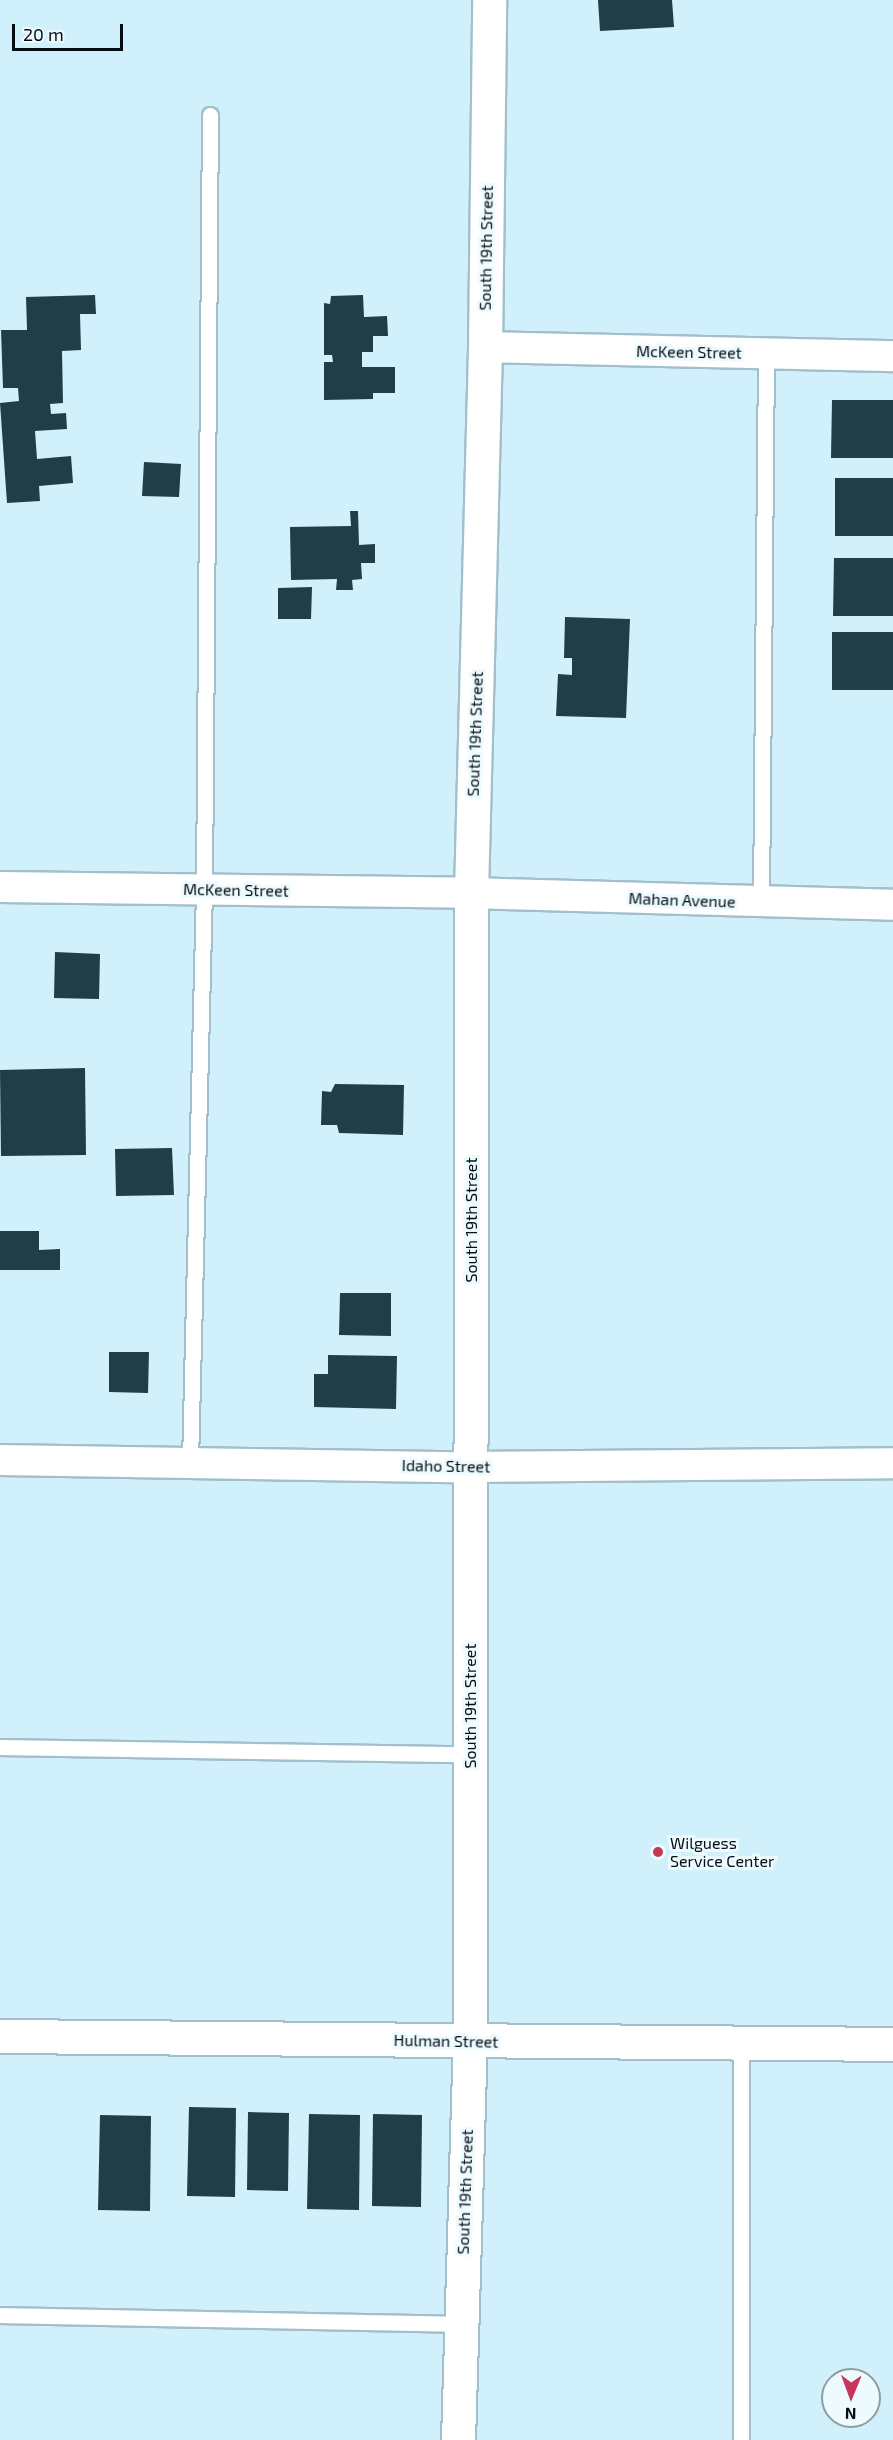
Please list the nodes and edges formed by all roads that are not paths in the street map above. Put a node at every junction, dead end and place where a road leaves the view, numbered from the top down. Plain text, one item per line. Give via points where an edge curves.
1 (489, 0) edge
2 (210, 115) dead end
3 (485, 347) junction
4 (766, 353) junction
5 (893, 356) edge
6 (0, 888) edge
7 (204, 890) junction
8 (471, 892) junction
9 (761, 903) junction
10 (893, 904) edge
11 (0, 1460) edge
12 (190, 1462) junction
13 (893, 1463) edge
14 (470, 1467) junction
15 (0, 1747) edge
16 (470, 1754) junction
17 (0, 2036) edge
18 (470, 2041) junction
19 (741, 2043) junction
20 (893, 2044) edge
21 (0, 2315) edge
22 (461, 2324) junction
23 (458, 2440) edge
24 (741, 2440) edge

1 - 3 street, South 19th Street
2 - 7 lane
3 - 4 street, McKeen Street
3 - 8 street, South 19th Street
4 - 5 street, McKeen Street
4 - 9 lane
6 - 7 street, McKeen Street
7 - 8 street, McKeen Street
7 - 12 lane
8 - 9 street, Mahan Avenue
8 - 14 street, South 19th Street
9 - 10 street, Mahan Avenue
11 - 12 street, Idaho Street
12 - 14 street, Idaho Street
13 - 14 street, Idaho Street
14 - 16 street, South 19th Street
15 - 16 lane
16 - 18 street, South 19th Street
17 - 18 street, Hulman Street
18 - 19 street, Hulman Street
18 - 22 street, South 19th Street
19 - 20 street, Hulman Street
19 - 24 lane
21 - 22 lane
22 - 23 street, South 19th Street

